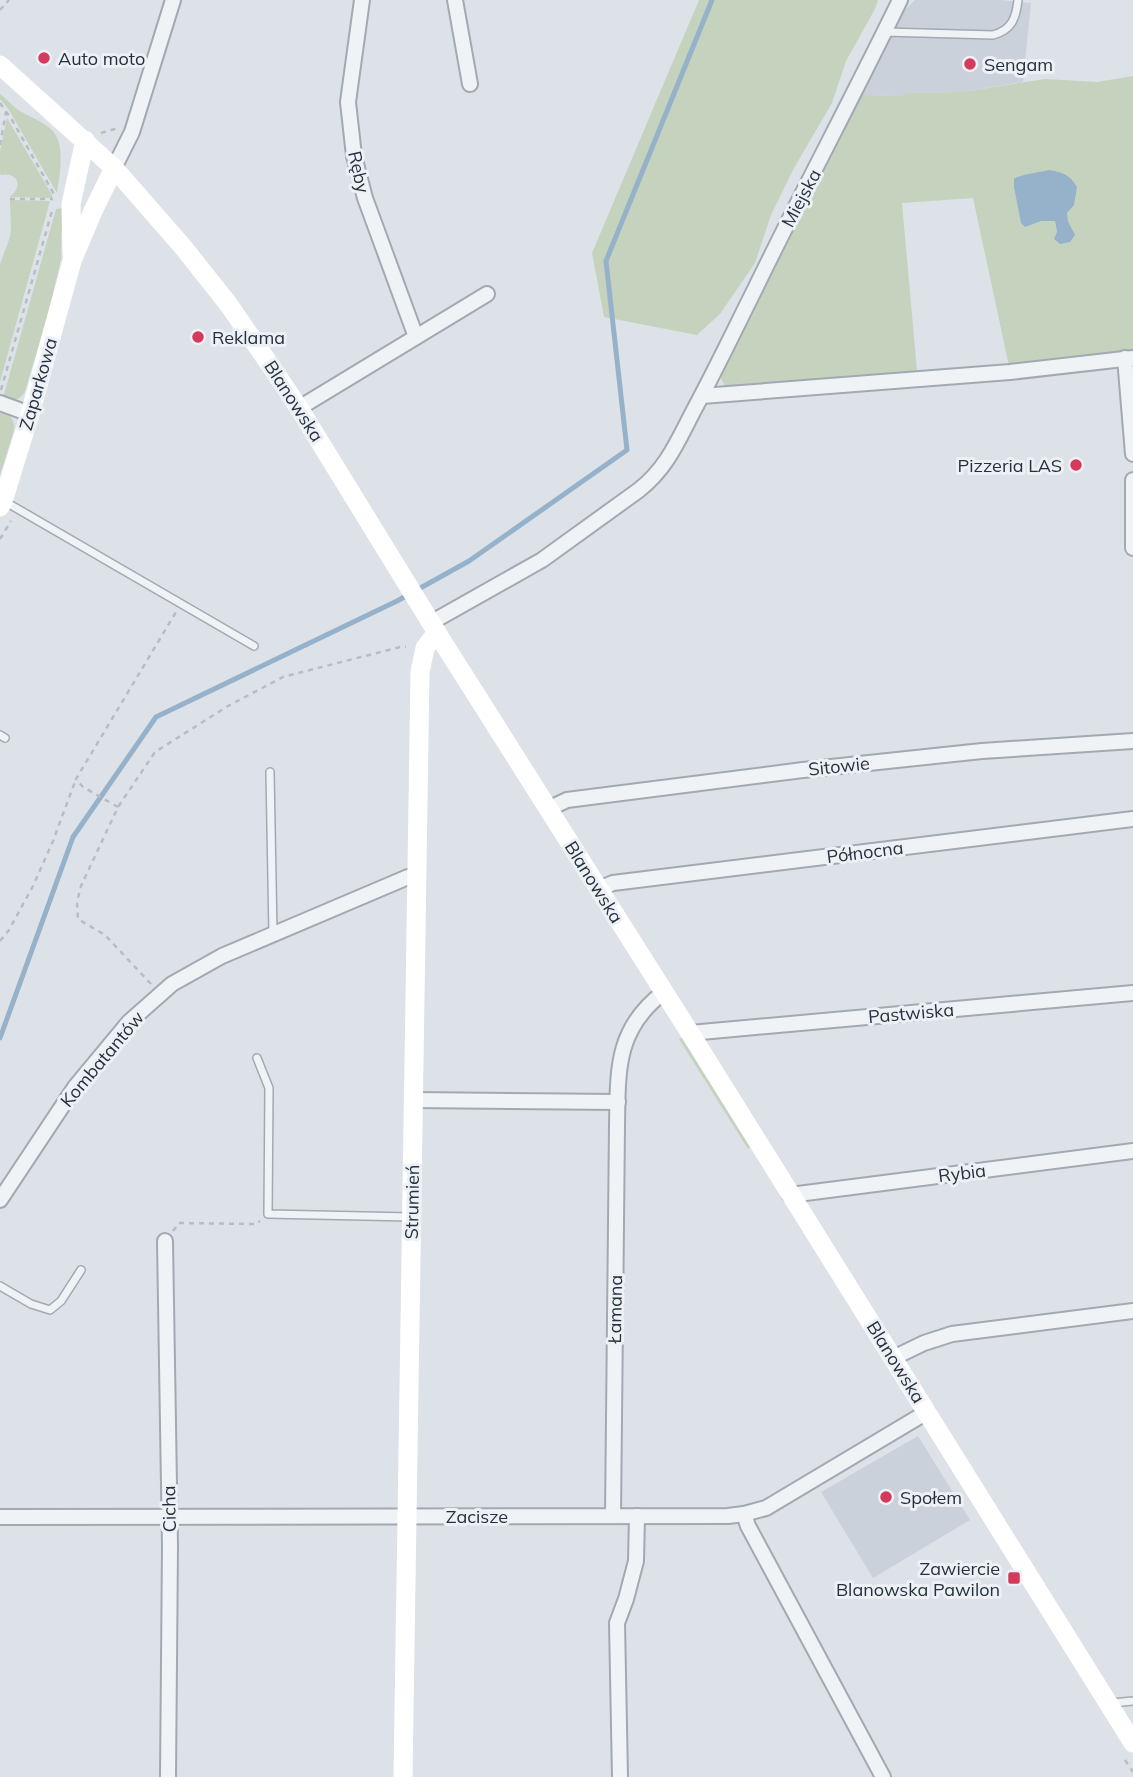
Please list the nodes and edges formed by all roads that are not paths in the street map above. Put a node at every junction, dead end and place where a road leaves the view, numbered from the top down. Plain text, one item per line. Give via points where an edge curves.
1 (173, 0) edge
2 (362, 0) edge
3 (455, 0) edge
4 (900, 0) edge
5 (1018, 0) edge
6 (885, 32) junction
7 (0, 65) edge
8 (470, 84) dead end
9 (85, 140) junction
10 (114, 167) junction
11 (72, 261) junction
12 (487, 294) dead end
13 (416, 337) junction
14 (1129, 358) edge
15 (702, 396) junction
16 (0, 403) edge
17 (299, 408) junction
18 (30, 414) junction
19 (1133, 454) edge
20 (1133, 480) edge
21 (6, 505) edge
22 (1133, 548) edge
23 (434, 627) junction
24 (254, 646) dead end
25 (1133, 741) edge
26 (270, 772) dead end
27 (548, 808) junction
28 (1133, 820) edge
29 (416, 875) junction
30 (599, 889) junction
31 (273, 934) junction
32 (664, 992) junction
33 (1133, 993) edge
34 (690, 1032) junction
35 (257, 1058) dead end
36 (413, 1100) junction
37 (618, 1102) junction
38 (1133, 1151) edge
39 (790, 1195) junction
40 (0, 1200) edge
41 (412, 1217) junction
42 (164, 1241) road end
43 (81, 1270) dead end
44 (0, 1286) edge
45 (1133, 1311) edge
46 (893, 1358) junction
47 (927, 1412) junction
48 (744, 1514) junction
49 (613, 1516) junction
50 (637, 1516) junction
51 (0, 1517) edge
52 (169, 1517) junction
53 (409, 1517) junction
54 (1133, 1701) edge
55 (1108, 1703) junction
56 (1133, 1743) edge
57 (168, 1777) edge
58 (403, 1777) edge
59 (620, 1777) edge
60 (883, 1777) edge

1 - 10 street via 132,132
2 - 13 street, Ręby via 348,102 354,156
3 - 8 street
4 - 6 street, Miejska
5 - 6 lane via 1013,23 993,35
6 - 15 street, Miejska
7 - 9 street, Blanowska
9 - 10 street, Blanowska
9 - 11 street, Zaparkowa via 71,204
10 - 11 street, Zaparkowa
10 - 17 street, Blanowska via 206,275
11 - 18 street, Zaparkowa
12 - 13 street
13 - 17 street
14 - 15 street
14 - 19 street
15 - 23 street, Miejska via 669,458 650,481 542,561
16 - 18 street
17 - 23 street, Blanowska
18 - 21 street, Zaparkowa
20 - 22 street
21 - 24 lane
23 - 27 street, Blanowska
23 - 29 street, Strumień via 420,671
25 - 27 street, Sitowie via 803,770 567,800
26 - 31 lane
27 - 30 street, Blanowska
28 - 30 street, Północna via 613,883
29 - 31 street, Kombatantów
29 - 36 street, Strumień
30 - 32 street, Blanowska
31 - 40 street, Kombatantów via 172,984 129,1021 75,1087
32 - 34 street, Blanowska
32 - 37 street, Łamana via 642,1013 626,1038
33 - 34 street, Pastwiska
34 - 39 street, Blanowska
35 - 41 lane via 269,1088 268,1214
36 - 37 street
36 - 41 street, Strumień
37 - 49 street, Łamana
38 - 39 street, Rybia
39 - 46 street, Blanowska
41 - 53 street, Strumień
42 - 52 street, Cicha
43 - 44 lane via 50,1310
45 - 46 street via 952,1334
46 - 47 street, Blanowska
47 - 48 street, Zacisze via 766,1508
47 - 55 street, Blanowska
48 - 50 street, Zacisze
48 - 60 street
49 - 50 street, Zacisze
49 - 53 street, Zacisze
50 - 59 street via 636,1561 617,1623
51 - 52 street, Zacisze
52 - 53 street, Zacisze
52 - 57 street, Cicha
53 - 58 street, Strumień
54 - 55 lane
55 - 56 street, Blanowska

